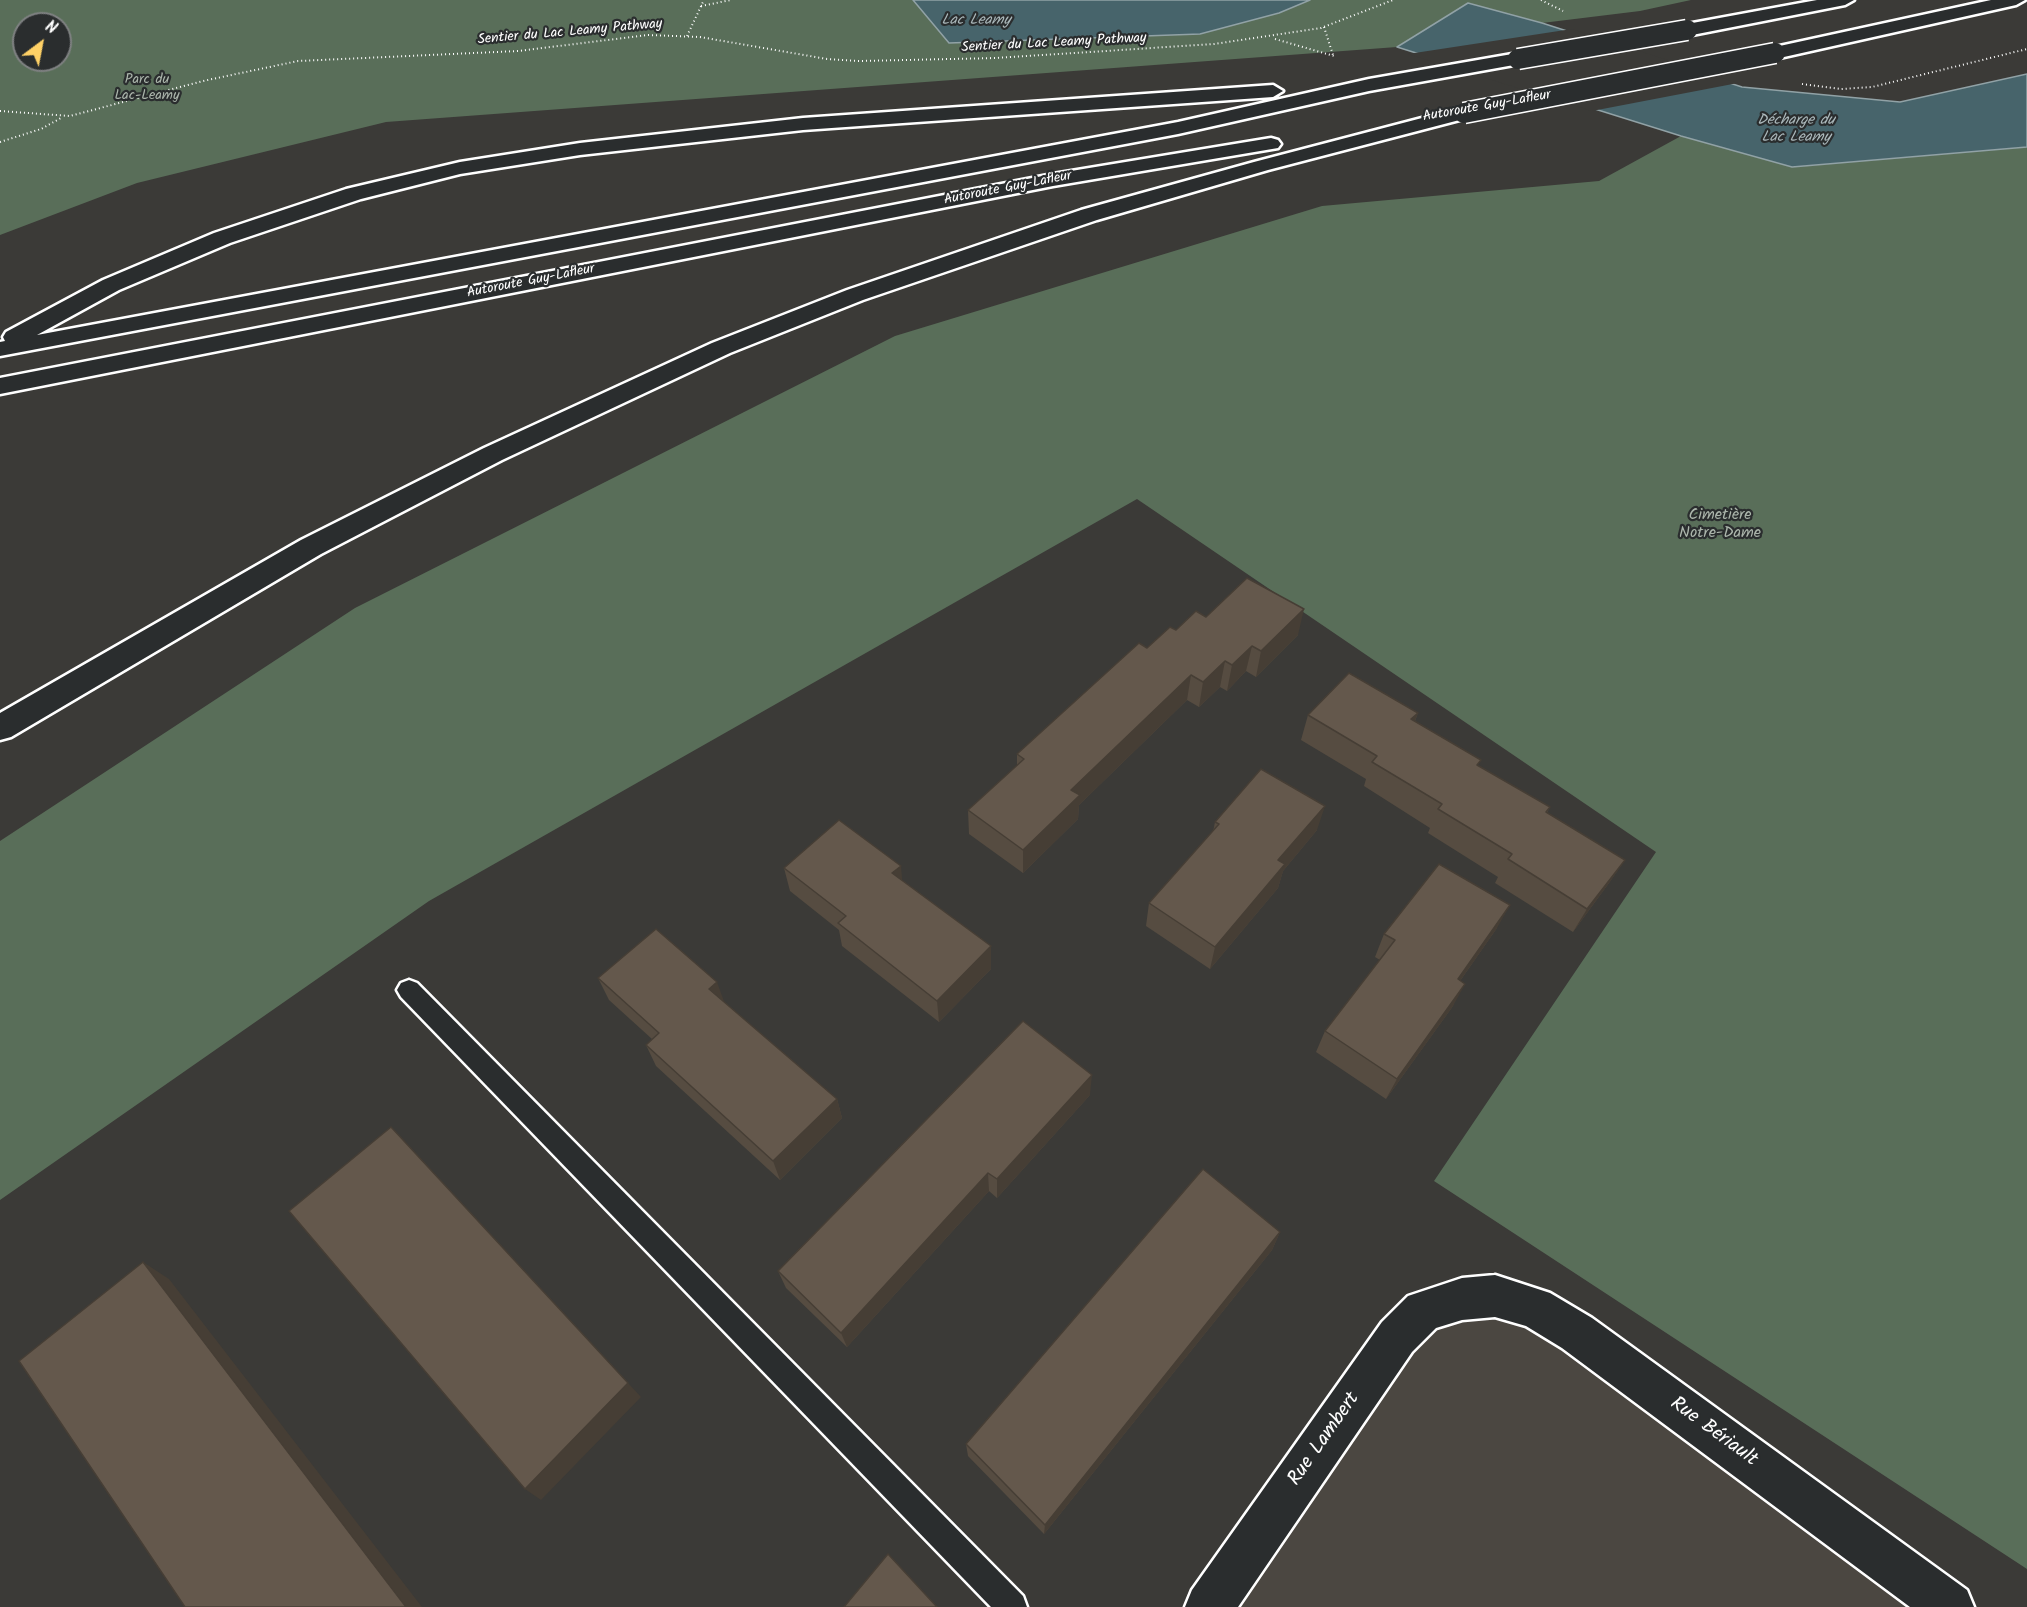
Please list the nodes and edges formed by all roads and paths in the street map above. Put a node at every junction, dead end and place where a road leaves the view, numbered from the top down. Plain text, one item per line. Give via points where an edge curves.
1 (704, 0) edge
2 (731, 0) edge
3 (1393, 0) edge
4 (1845, 0) edge
5 (2016, 0) edge
6 (701, 6) junction
7 (1324, 27) junction
8 (687, 36) junction
9 (1271, 38) junction
10 (1369, 85) junction
11 (0, 111) edge
12 (1464, 112) junction
13 (62, 117) junction
14 (0, 142) edge
15 (0, 347) edge
16 (0, 387) edge
17 (0, 728) edge
18 (409, 990) dead end
19 (1462, 1299) joint
20 (1012, 1607) edge
21 (1209, 1607) edge
22 (1950, 1607) edge

1 - 6 path
2 - 6 path
3 - 7 path, Sentier du Lac Leamy Pathway
4 - 10 main road, Autoroute Guy-Lafleur, bridge
5 - 12 main road, Autoroute Guy-Lafleur, bridge via 1774,53
6 - 8 path
7 - 9 path, Sentier du Lac Leamy Pathway
7 - 9 path via 1333,56
8 - 9 path, Sentier du Lac Leamy Pathway via 860,61 1064,55
8 - 13 path, Sentier du Lac Leamy Pathway via 648,35 518,51 298,62 203,81
10 - 15 main road, Autoroute Guy-Lafleur via 1179,128
10 - 15 main road via 836,121 621,144 431,174 262,223 128,278
11 - 13 path, Sentier du Lac Leamy Pathway
12 - 16 main road, Autoroute Guy-Lafleur via 1053,180
12 - 17 main road via 1212,179 1058,225 721,348 493,454 311,547
13 - 14 path via 41,129
18 - 20 lane
19 - 21 main road, Rue Lambert via 1423,1311 1397,1336
19 - 22 main road, Rue Bériault via 1495,1296 1535,1308 1576,1333

